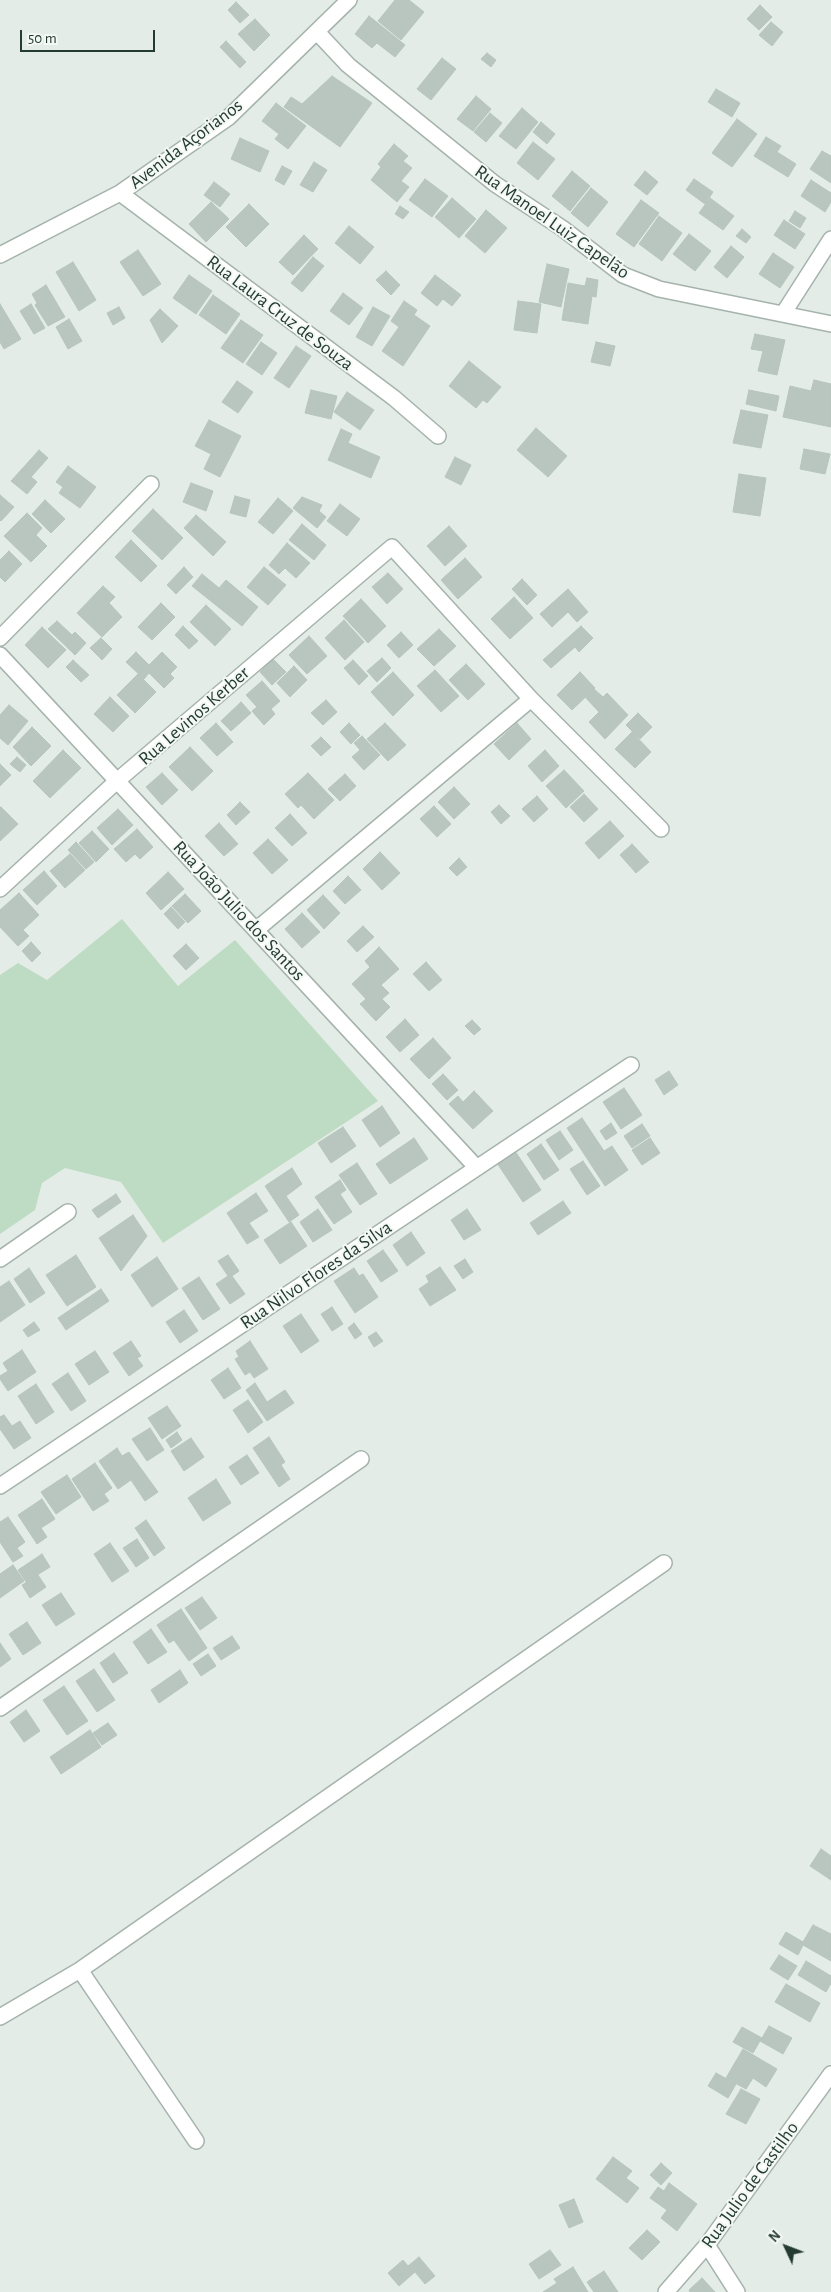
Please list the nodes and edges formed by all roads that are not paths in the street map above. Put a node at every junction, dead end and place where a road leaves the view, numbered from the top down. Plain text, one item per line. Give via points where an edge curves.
1 (349, 0) edge
2 (317, 32) junction
3 (120, 193) junction
4 (831, 240) edge
5 (0, 255) edge
6 (783, 314) junction
7 (831, 324) edge
8 (438, 436) dead end
9 (151, 484) dead end
10 (0, 638) edge
11 (0, 655) edge
12 (531, 699) junction
13 (118, 780) junction
14 (661, 829) dead end
15 (0, 889) edge
16 (256, 930) junction
17 (631, 1065) dead end
18 (477, 1168) junction
19 (68, 1212) dead end
20 (0, 1259) edge
21 (361, 1460) dead end
22 (0, 1486) edge
23 (664, 1563) dead end
24 (0, 1708) edge
25 (80, 1970) junction
26 (0, 2018) edge
27 (831, 2074) edge
28 (196, 2141) dead end
29 (707, 2245) junction
30 (666, 2292) edge
31 (737, 2292) edge

1 - 2 street, Avenida Açorianos
2 - 3 street, Avenida Açorianos via 229,117
2 - 6 street, Rua Manoel Luiz Capelão via 348,65 495,184 562,228 623,276 659,289
3 - 5 street, Avenida Açorianos
3 - 8 street, Rua Laura Cruz de Souza via 394,398
4 - 6 street
6 - 7 street, Rua Manoel Luiz Capelão
9 - 10 street
11 - 13 street, Rua João Julio dos Santos
12 - 13 street, Rua Levinos Kerber via 392,546
12 - 14 street
12 - 16 street
13 - 15 street, Rua Levinos Kerber
13 - 16 street, Rua João Julio dos Santos
16 - 18 street, Rua João Julio dos Santos
17 - 18 street, Rua Nilvo Flores da Silva
18 - 22 street, Rua Nilvo Flores da Silva
19 - 20 street
21 - 24 street
23 - 25 street
25 - 26 street
25 - 28 street
27 - 29 street, Rua Julio de Castilho
29 - 30 street, Rua Julio de Castilho
29 - 31 street

